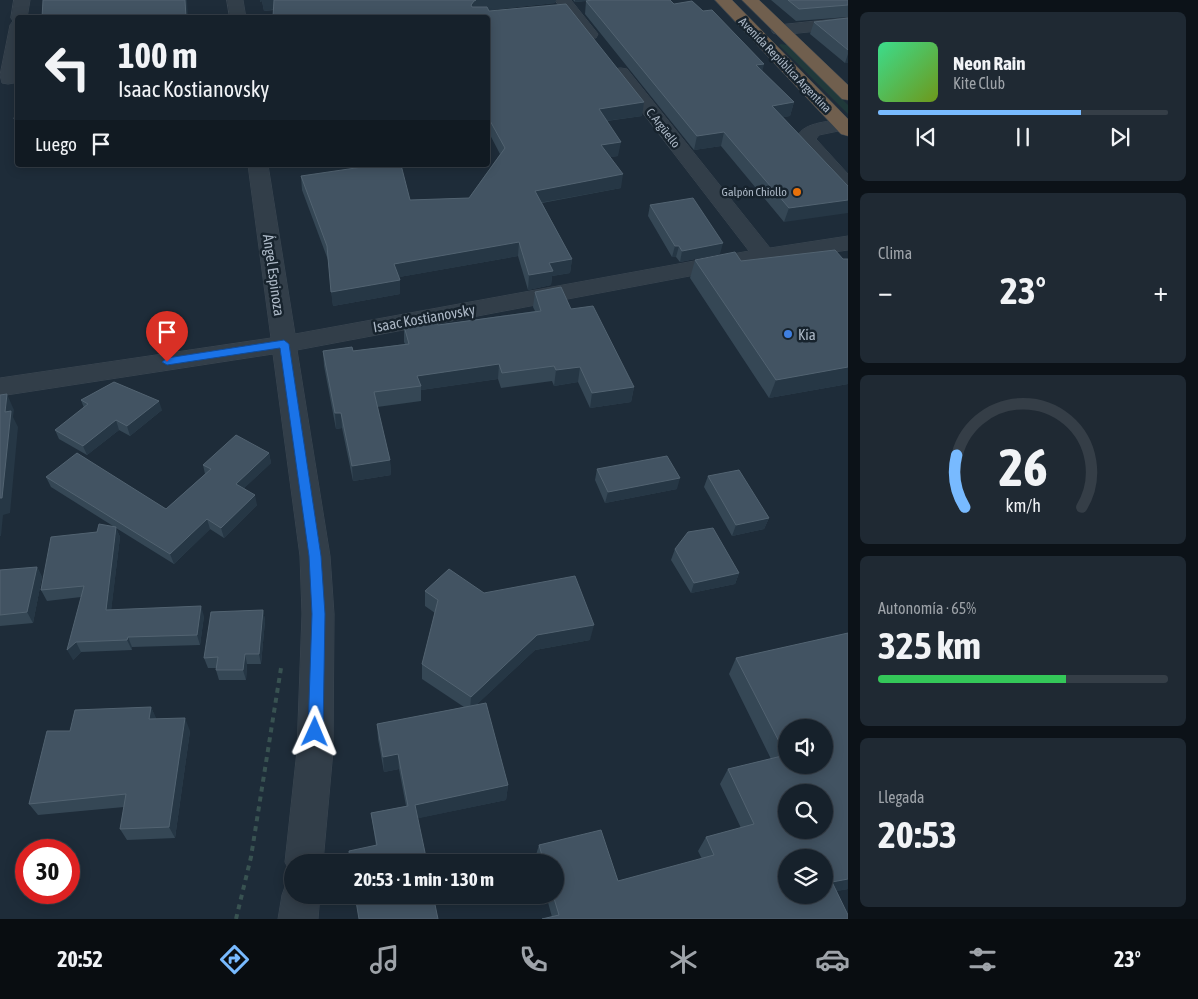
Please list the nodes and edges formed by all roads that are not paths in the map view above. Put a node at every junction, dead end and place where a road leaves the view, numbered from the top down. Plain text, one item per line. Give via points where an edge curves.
1 (22, 0) edge
2 (235, 0) edge
3 (723, 0) edge
4 (729, 0) edge
5 (750, 0) edge
6 (569, 7) edge
7 (20, 15) edge
8 (238, 15) edge
9 (848, 23) edge
10 (780, 30) junction
11 (15, 41) edge
12 (600, 48) edge
13 (612, 63) edge
14 (8, 79) edge
15 (848, 94) edge
16 (846, 127) edge
17 (258, 167) edge
18 (848, 186) edge
19 (848, 243) edge
20 (764, 255) junction
21 (284, 344) junction
22 (0, 387) edge
23 (305, 854) edge
24 (300, 904) edge
25 (298, 919) edge

1 - 7 street
2 - 8 street
3 - 16 highway, Avenida República Argentina
4 - 10 highway via 740,4 765,25
5 - 10 highway, Avenida República Argentina
6 - 12 street
9 - 10 street
10 - 15 highway, Avenida República Argentina
11 - 14 street
13 - 20 street, C. Argüello
16 - 18 street via 813,131 806,135 806,140
17 - 21 street, Ángel Espinoza
19 - 20 street, Isaac Kostianovsky
20 - 21 street, Isaac Kostianovsky
21 - 22 street, Isaac Kostianovsky
21 - 23 street, Ángel Espinoza via 315,556 318,614 315,751
24 - 25 street

